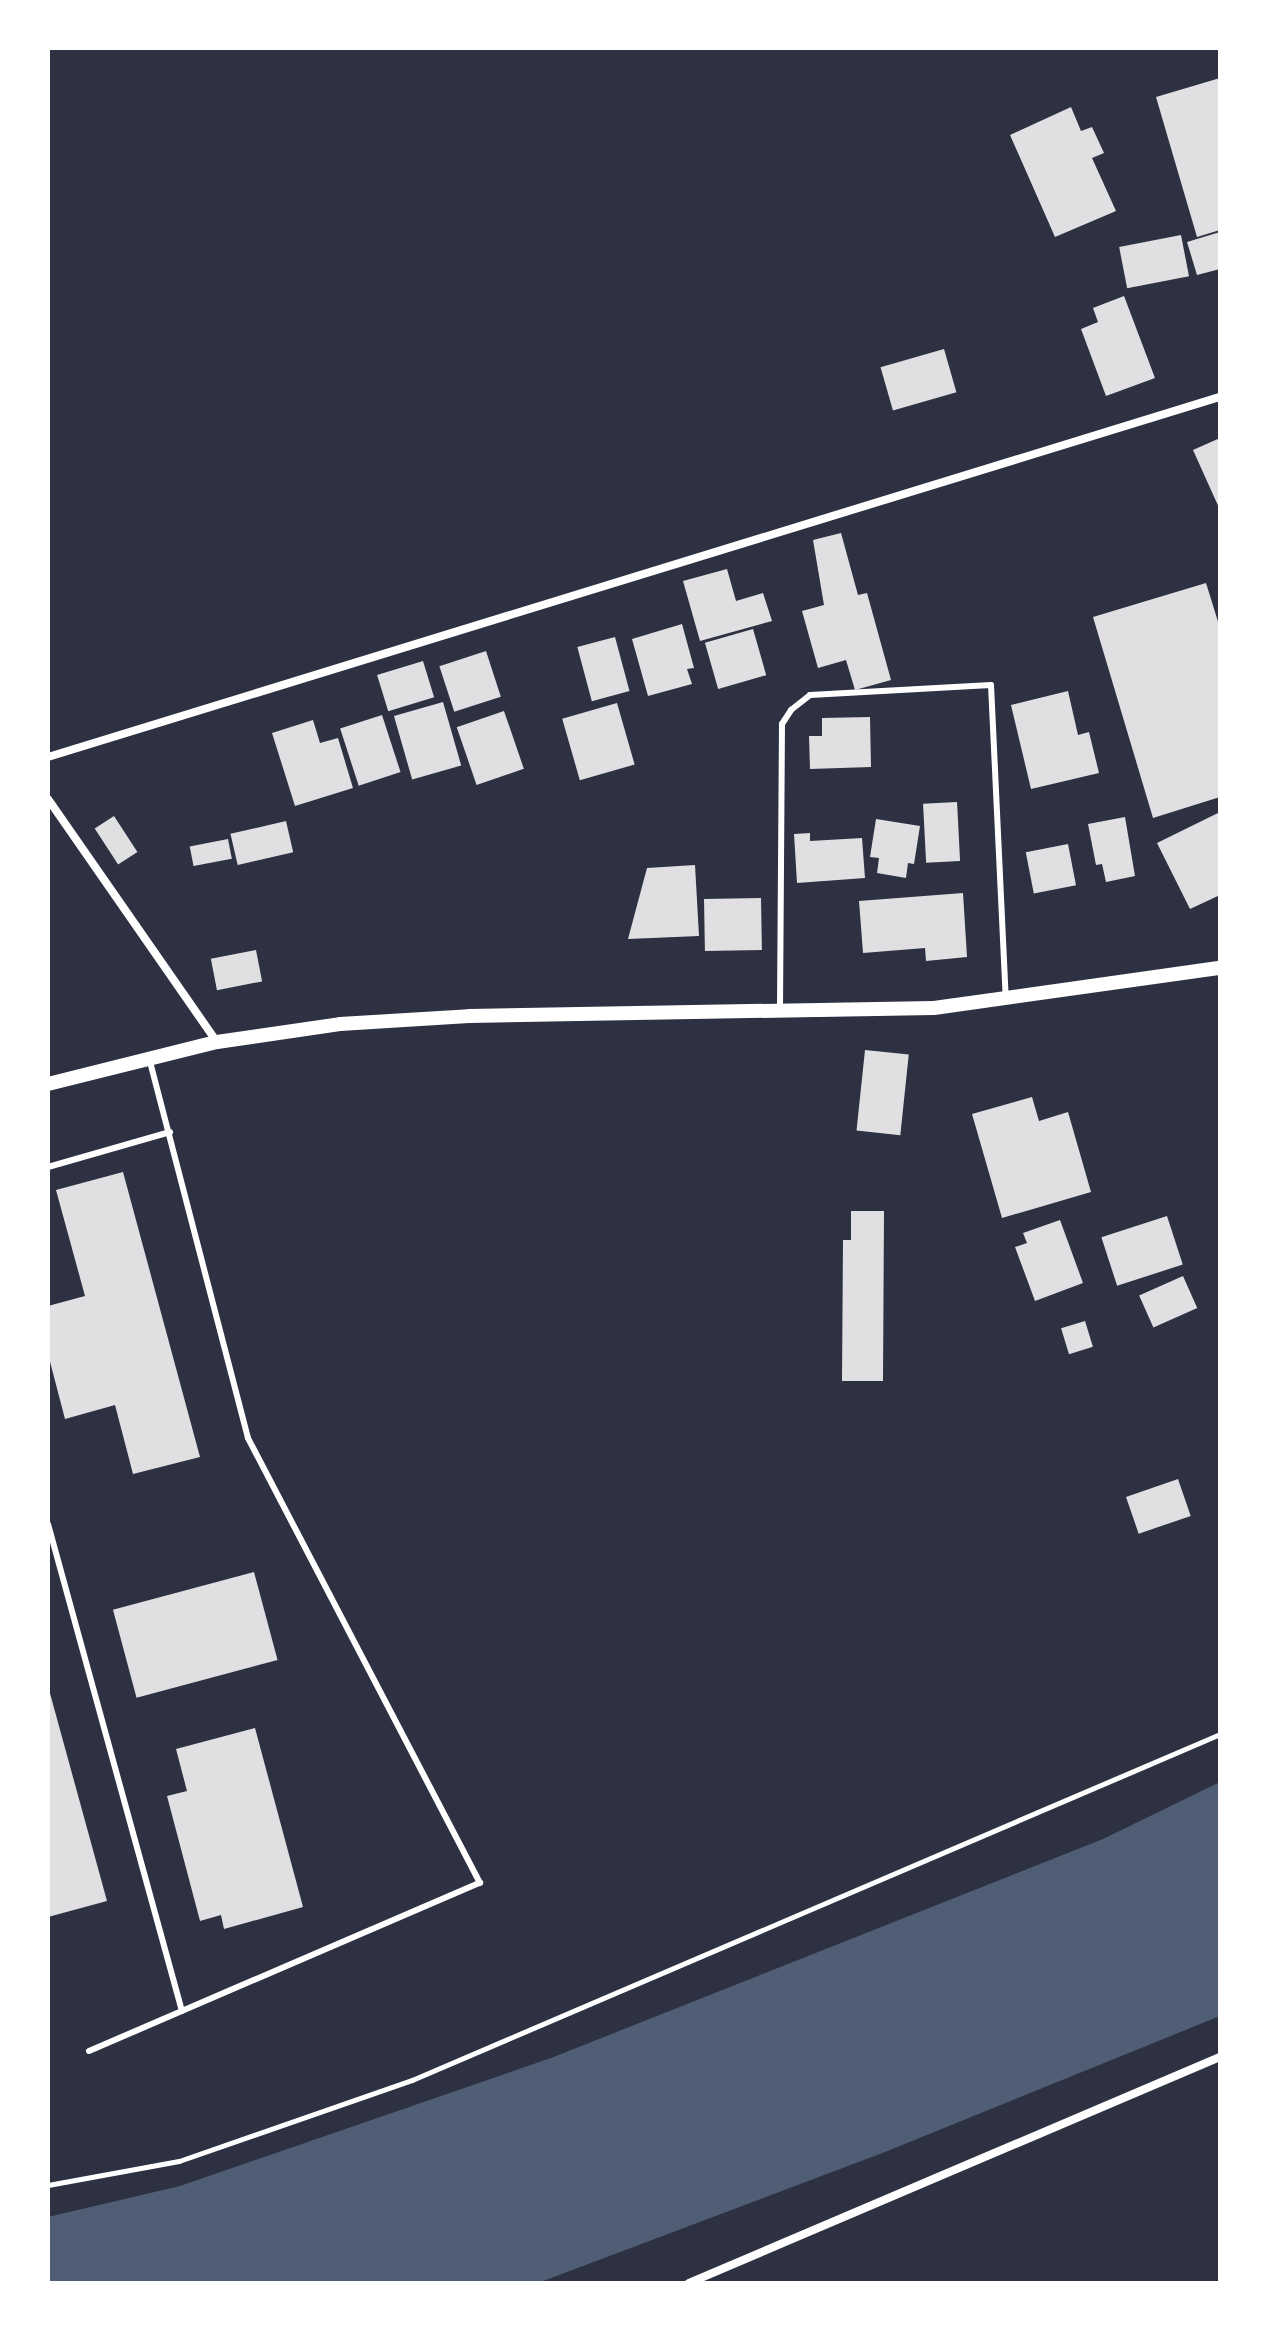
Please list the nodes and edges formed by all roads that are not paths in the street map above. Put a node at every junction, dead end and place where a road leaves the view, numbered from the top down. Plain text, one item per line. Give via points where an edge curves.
1 (1220, 397) edge
2 (48, 757) edge
3 (48, 799) edge
4 (1220, 968) edge
5 (1006, 998) junction
6 (780, 1011) junction
7 (217, 1042) junction
8 (149, 1057) junction
9 (48, 1084) edge
10 (170, 1132) junction
11 (48, 1167) edge
12 (48, 1524) edge
13 (182, 2011) junction
14 (89, 2051) dead end
15 (1220, 2057) edge
16 (689, 2283) edge

1 - 2 street
3 - 7 street
4 - 5 street
5 - 6 street via 934,1008
5 - 6 lane via 991,685 810,695 782,724
6 - 7 street via 469,1016 340,1024
7 - 8 street
8 - 9 street
8 - 10 lane
10 - 11 lane
10 - 13 lane via 248,1438 480,1883
12 - 13 lane
13 - 14 lane
15 - 16 street

